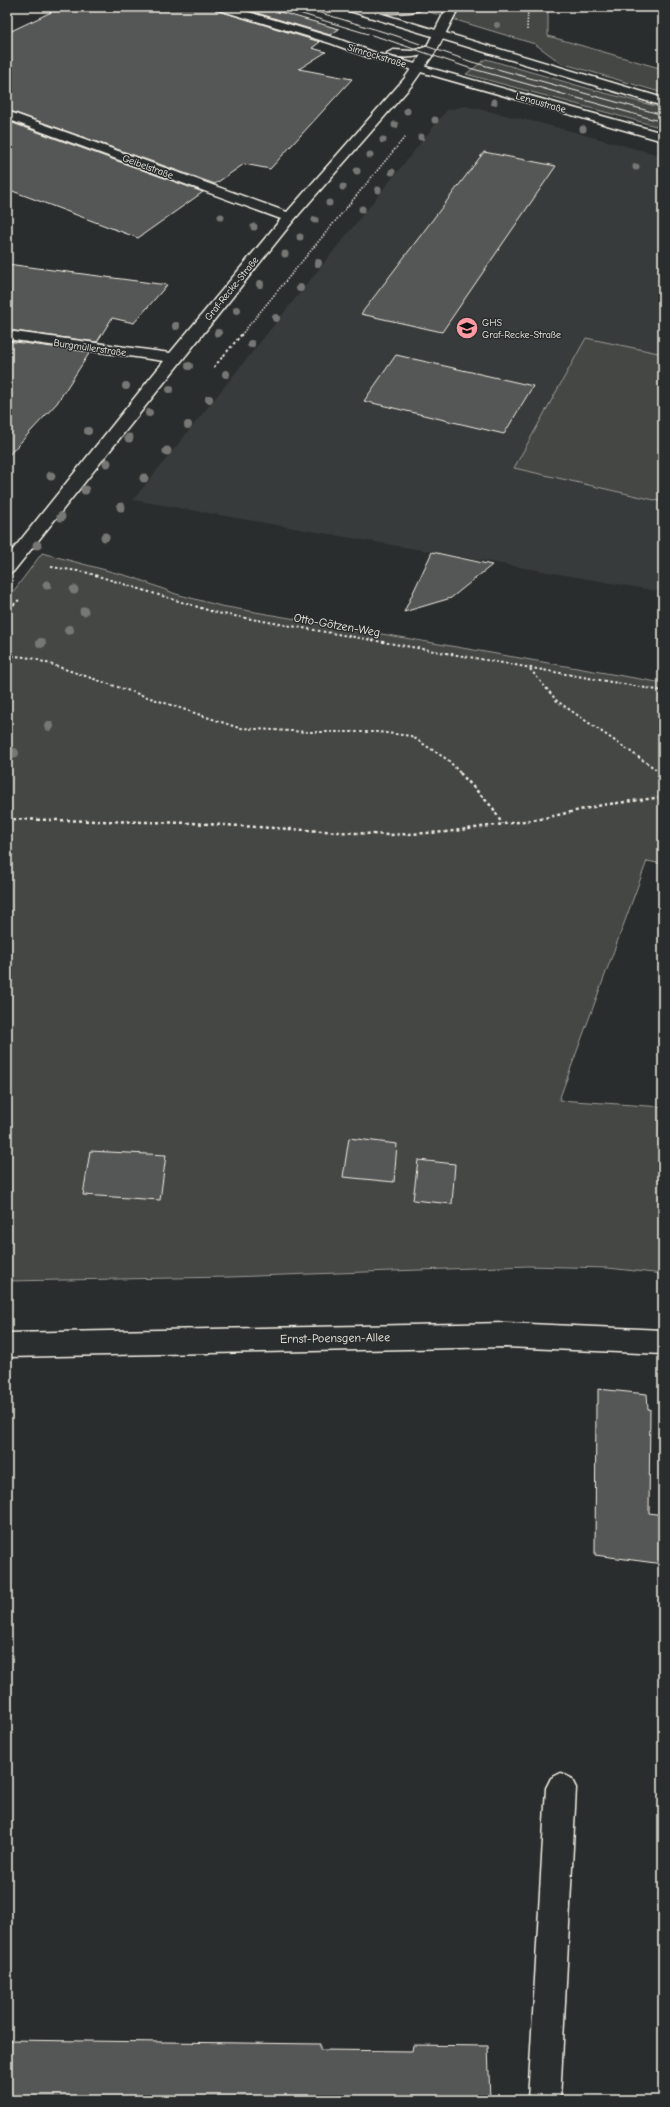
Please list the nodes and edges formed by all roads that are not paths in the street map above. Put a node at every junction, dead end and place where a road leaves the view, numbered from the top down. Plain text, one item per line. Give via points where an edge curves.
1 (220, 7) edge
2 (349, 7) edge
3 (419, 7) edge
4 (453, 7) edge
5 (440, 34) junction
6 (334, 41) junction
7 (432, 48) junction
8 (420, 68) junction
9 (663, 102) edge
10 (7, 115) edge
11 (663, 137) edge
12 (289, 217) junction
13 (7, 335) edge
14 (174, 358) junction
15 (8, 565) edge
16 (663, 1342) edge
17 (7, 1345) edge
18 (561, 1788) dead end
19 (544, 2100) edge

1 - 6 street, Simrockstraße
2 - 3 street via 387,11
2 - 5 street
4 - 5 street, Graf-Recke-Straße
5 - 7 street, Graf-Recke-Straße
5 - 9 street via 487,51
6 - 7 street, Simrockstraße via 358,43 401,55 416,54
6 - 8 street, Simrockstraße
7 - 8 street, Graf-Recke-Straße
8 - 11 street, Lenaustraße
8 - 12 street, Graf-Recke-Straße
10 - 12 street, Geibelstraße
12 - 14 street, Graf-Recke-Straße
13 - 14 street, Burgmüllerstraße
14 - 15 street, Graf-Recke-Straße
16 - 17 street, Ernst-Poensgen-Allee via 506,1335
18 - 19 street

